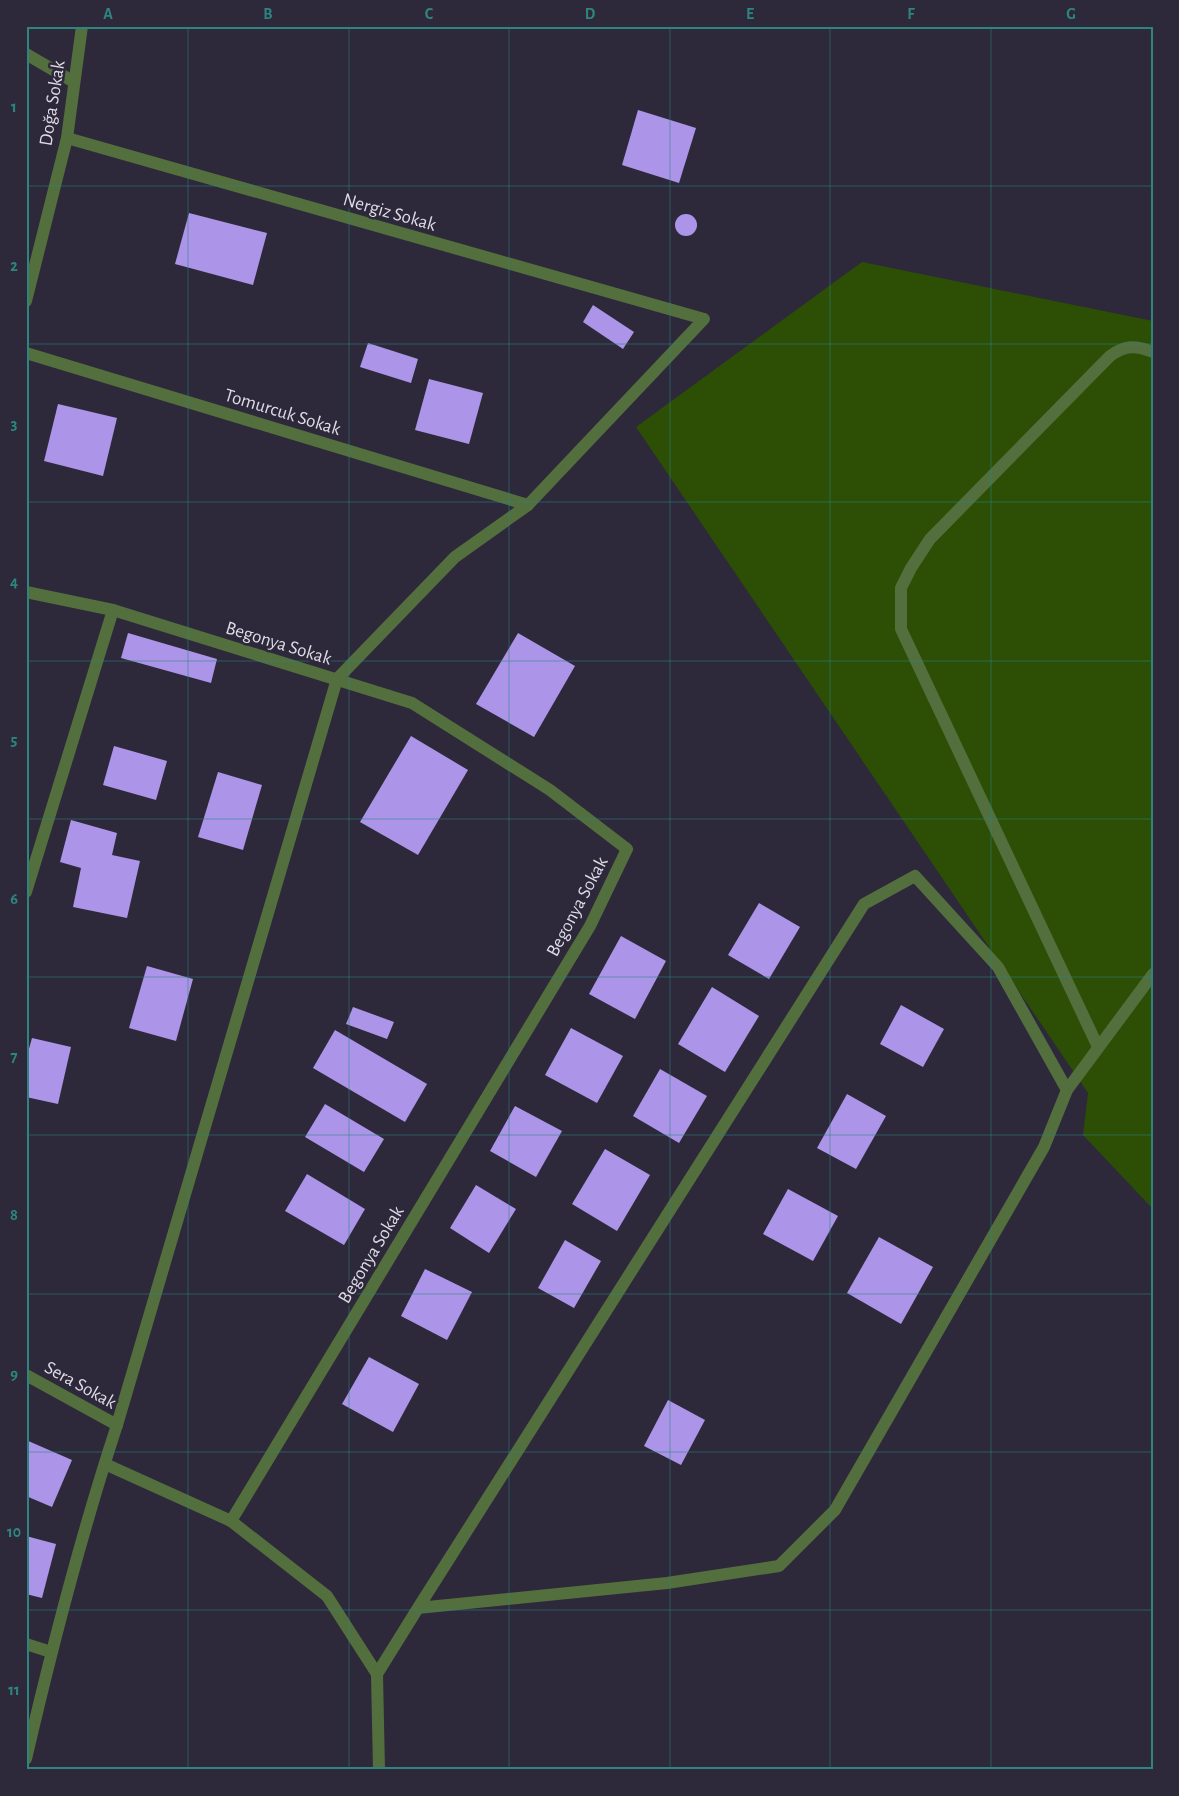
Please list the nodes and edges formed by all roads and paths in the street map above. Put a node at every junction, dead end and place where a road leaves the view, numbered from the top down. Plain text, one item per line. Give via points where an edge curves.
1 (82, 26) edge
2 (26, 54) edge
3 (74, 82) junction
4 (67, 138) junction
5 (26, 302) edge
6 (1153, 352) edge
7 (26, 353) edge
8 (528, 504) junction
9 (26, 592) edge
10 (113, 610) junction
11 (337, 679) junction
12 (26, 892) edge
13 (1153, 974) edge
14 (1098, 1047) junction
15 (1067, 1090) junction
16 (26, 1375) edge
17 (118, 1425) junction
18 (105, 1464) junction
19 (231, 1522) junction
20 (418, 1608) junction
21 (26, 1644) edge
22 (51, 1652) junction
23 (377, 1674) junction
24 (26, 1759) edge
25 (379, 1770) edge

1 - 3 street, Doğa Sokak
2 - 3 street
3 - 4 street, Doğa Sokak
4 - 5 street, Doğa Sokak
4 - 8 street, Nergiz Sokak via 704,319
6 - 14 street via 1122,347 1110,356 930,539 901,588 901,629
7 - 8 street, Tomurcuk Sokak
8 - 11 street via 455,557
9 - 10 street, Begonya Sokak
10 - 11 street, Begonya Sokak
10 - 12 street
11 - 17 street
11 - 19 street, Begonya Sokak via 412,703 550,790 627,849 590,926
13 - 14 street
14 - 15 street
15 - 20 street via 1044,1147 835,1510 779,1566 667,1583
15 - 20 street via 998,967 915,876 864,904
16 - 17 street, Sera Sokak
17 - 18 street
18 - 19 street
18 - 22 street
19 - 23 street via 327,1596
20 - 23 street
21 - 22 street
22 - 24 street
23 - 25 street

